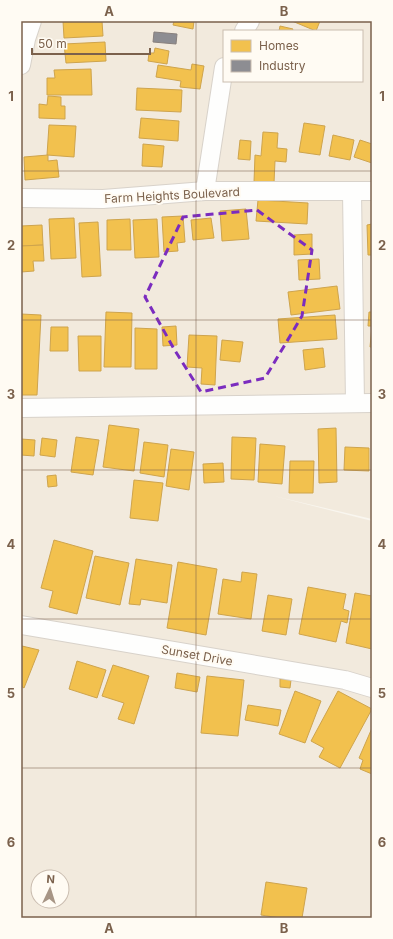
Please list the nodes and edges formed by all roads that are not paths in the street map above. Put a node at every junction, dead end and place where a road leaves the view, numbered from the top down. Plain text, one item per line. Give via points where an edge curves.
1 (32, 21) edge
2 (250, 21) edge
3 (245, 30) edge
4 (21, 65) edge
5 (223, 74) edge
6 (205, 191) junction
7 (352, 191) junction
8 (372, 191) edge
9 (21, 198) edge
10 (364, 403) edge
11 (21, 408) edge
12 (21, 625) edge
13 (372, 688) edge

1 - 4 street
2 - 3 street
5 - 6 street
6 - 7 street, Farm Heights Boulevard
6 - 9 street, Farm Heights Boulevard via 103,199
7 - 8 street, Farm Heights Boulevard
7 - 10 street
10 - 11 street
12 - 13 street, Sunset Drive via 345,680

